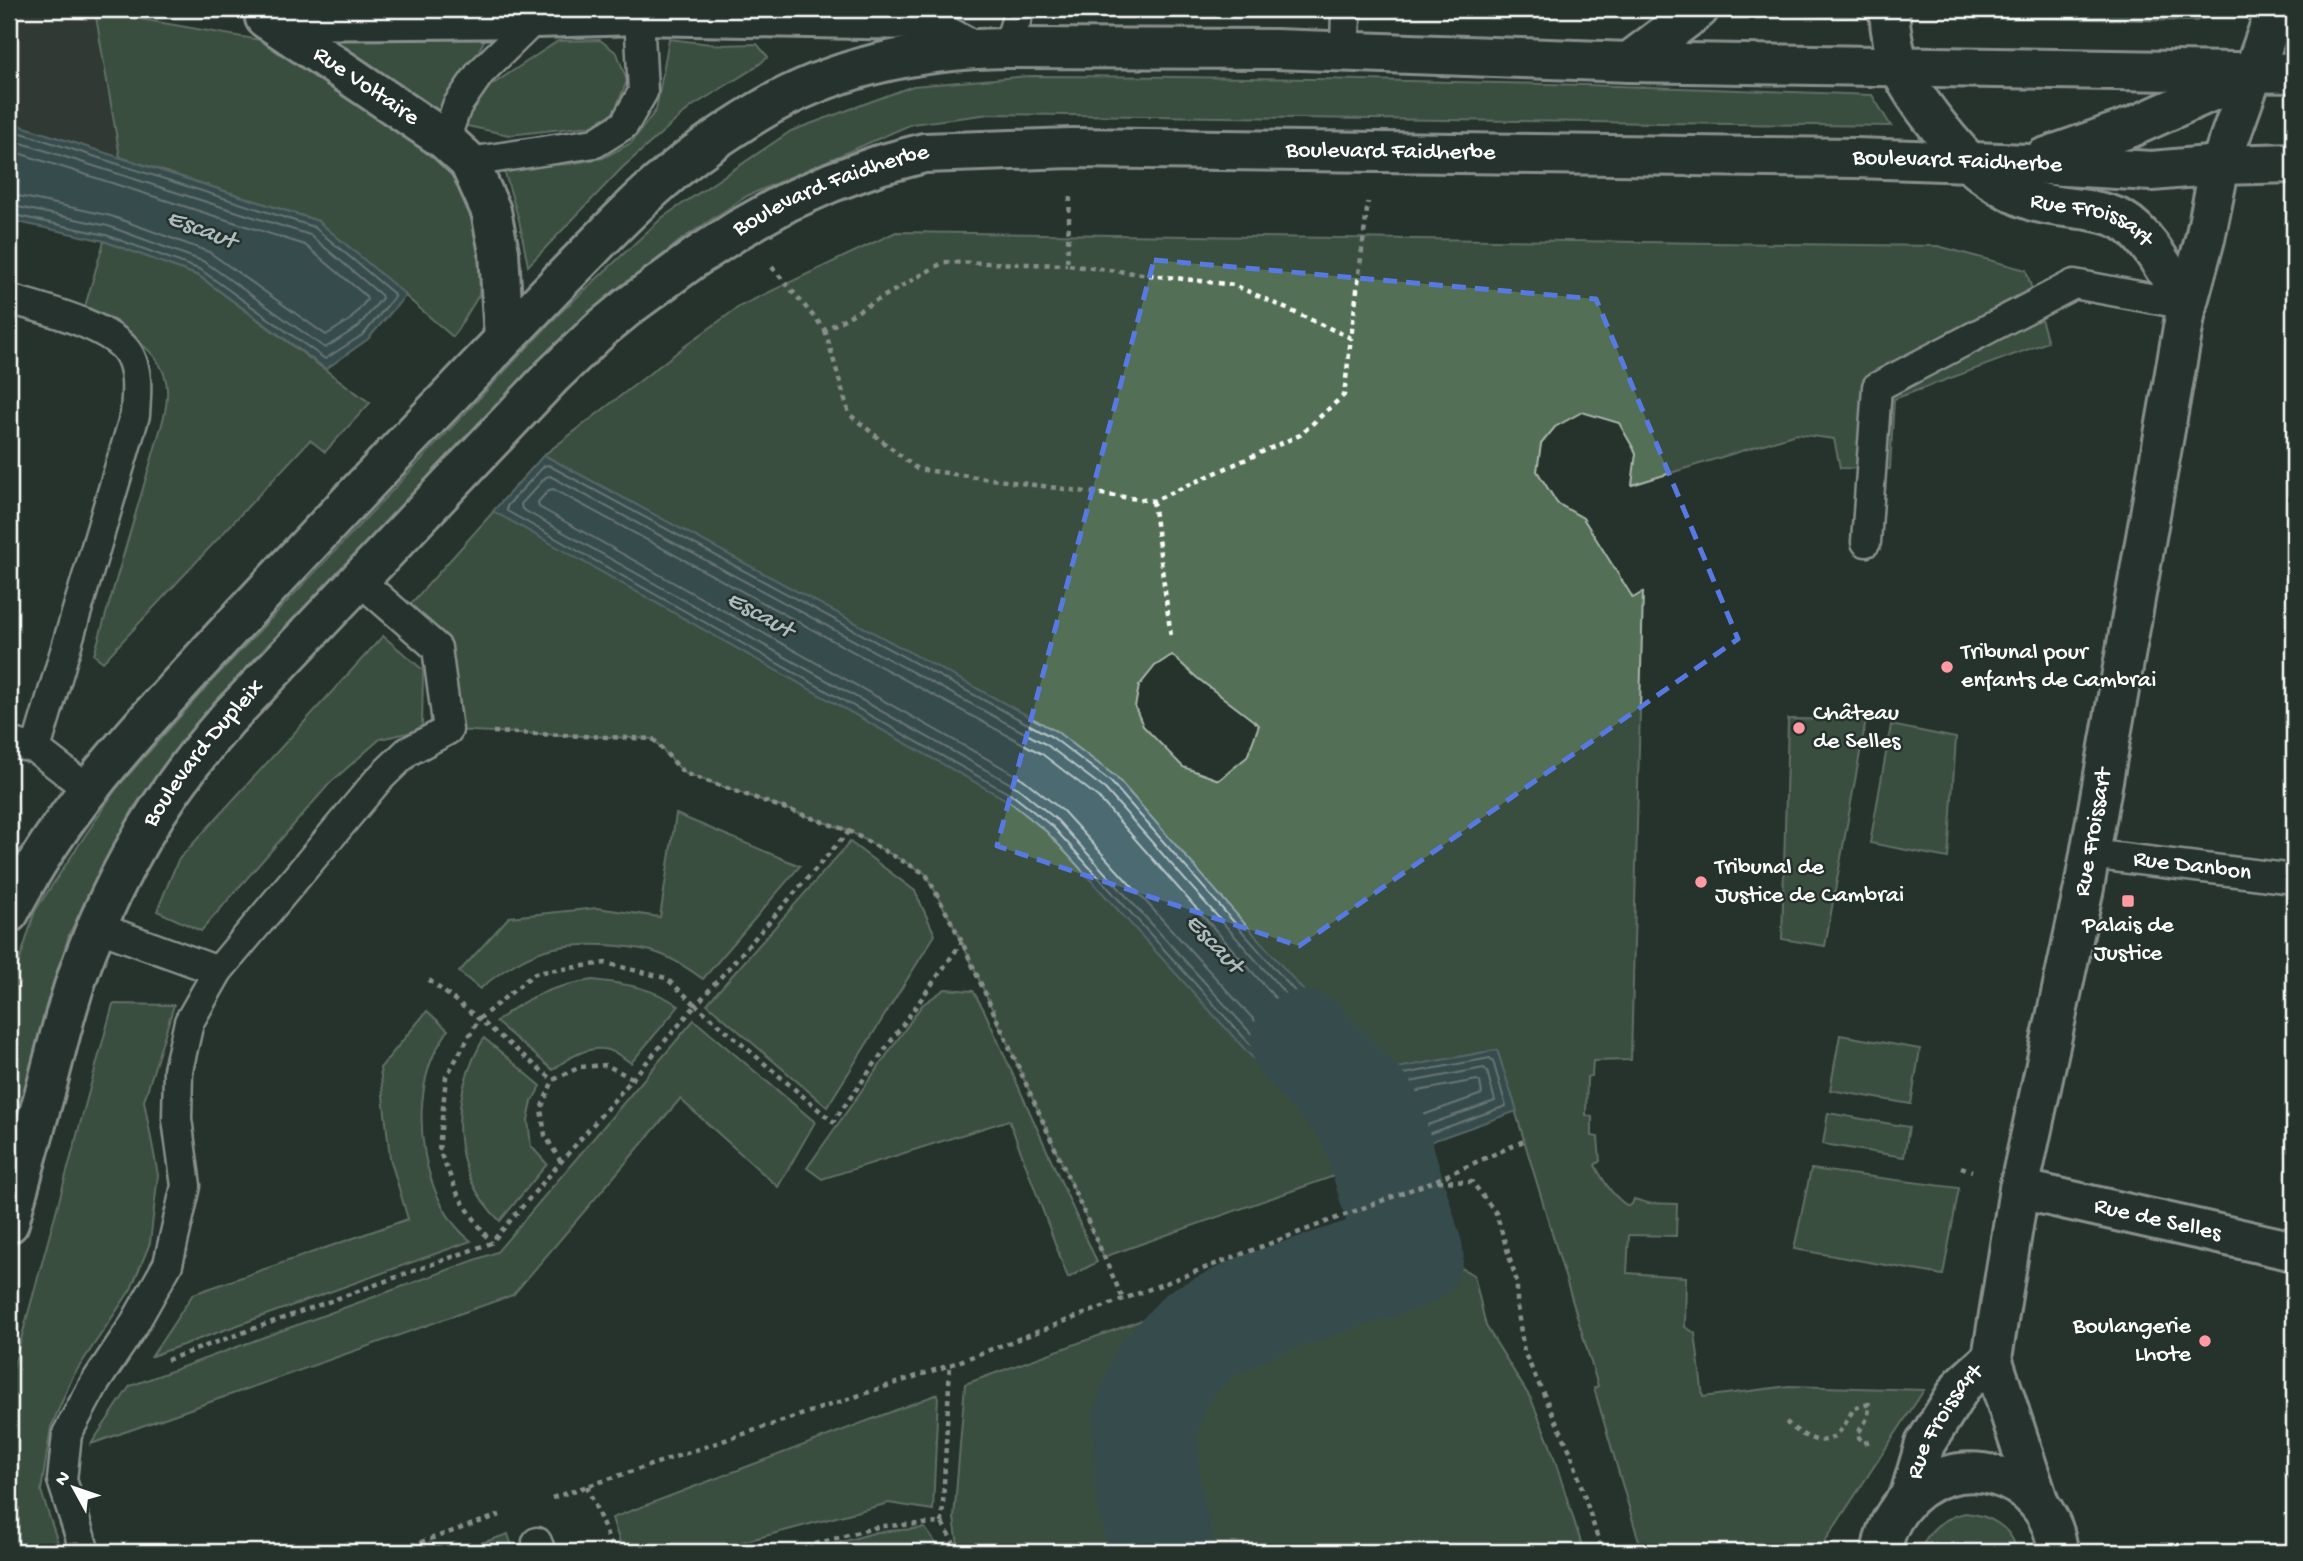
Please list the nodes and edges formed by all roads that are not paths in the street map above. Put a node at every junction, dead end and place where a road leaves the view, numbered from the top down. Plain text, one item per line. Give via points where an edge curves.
1 (1020, 9) edge
2 (1346, 9) edge
3 (1699, 9) edge
4 (1889, 9) edge
5 (2276, 9) edge
6 (639, 12) edge
7 (261, 14) edge
8 (918, 14) edge
9 (536, 19) junction
10 (968, 48) junction
11 (1007, 48) junction
12 (1345, 51) junction
13 (1629, 62) junction
14 (1900, 67) junction
15 (2294, 73) edge
16 (2253, 74) junction
17 (457, 151) junction
18 (2294, 163) edge
19 (1971, 164) junction
20 (2029, 164) junction
21 (2220, 165) junction
22 (9, 299) edge
23 (2186, 305) junction
24 (504, 339) junction
25 (553, 375) joint
26 (1866, 542) dead end
27 (359, 580) junction
28 (9, 742) edge
29 (36, 749) junction
30 (89, 790) junction
31 (2090, 854) junction
32 (2294, 879) edge
33 (9, 913) edge
34 (97, 927) junction
35 (218, 971) junction
36 (2019, 1189) junction
37 (9, 1223) edge
38 (2294, 1251) edge
39 (1992, 1359) junction
40 (1910, 1495) junction
41 (2039, 1503) junction
42 (1881, 1550) edge
43 (85, 1552) edge
44 (2058, 1552) edge

1 - 11 lane
2 - 12 lane
3 - 13 street
4 - 14 street
5 - 16 street, Rue Froissart
6 - 8 street
6 - 9 street
6 - 17 lane via 643,92 624,125 595,143
7 - 9 street
7 - 17 street, Rue Voltaire
8 - 10 street
9 - 17 lane, Rue Voltaire via 480,73 457,106
10 - 11 street
10 - 24 street via 887,60 859,69 793,94 742,122 652,190
11 - 12 street
12 - 13 street
13 - 14 street
14 - 16 street
14 - 19 street
15 - 16 street
16 - 20 street, Rue Froissart via 2132,127
16 - 21 street, Rue Froissart
17 - 24 street via 491,211 499,252
18 - 21 street, Boulevard Faidherbe
19 - 20 street, Boulevard Faidherbe
19 - 23 street, Rue Froissart via 2019,196 2122,220 2140,234
19 - 25 street, Boulevard Faidherbe via 1856,158 1072,148 924,153 832,182 739,229 629,306
20 - 21 street, Boulevard Faidherbe via 2152,171
21 - 23 street, Rue Froissart
22 - 29 lane via 105,333 129,354 137,384 135,415
23 - 26 lane via 2074,284 1877,387
23 - 31 street, Rue Froissart
24 - 30 street via 179,684
25 - 27 street, Boulevard Dupleix
27 - 34 street, Boulevard Dupleix via 181,773 141,839
27 - 35 lane via 437,648 448,730 407,752 378,780
28 - 29 lane
29 - 30 lane
30 - 33 street via 42,855
31 - 32 lane, Rue Danbon
31 - 36 street, Rue Froissart
34 - 35 lane
34 - 37 street, Boulevard Dupleix via 60,1034
35 - 43 lane via 189,1022 178,1070 177,1119 186,1186 168,1264 68,1434 62,1480
36 - 38 street, Rue de Selles
36 - 39 street, Rue Froissart
39 - 40 street, Rue Froissart via 1962,1385 1925,1444
39 - 41 street, Rue Froissart
40 - 41 street via 1934,1479 1962,1471 1990,1473 2018,1485
40 - 42 street via 1893,1517
41 - 44 street, Rue Froissart via 2050,1521

